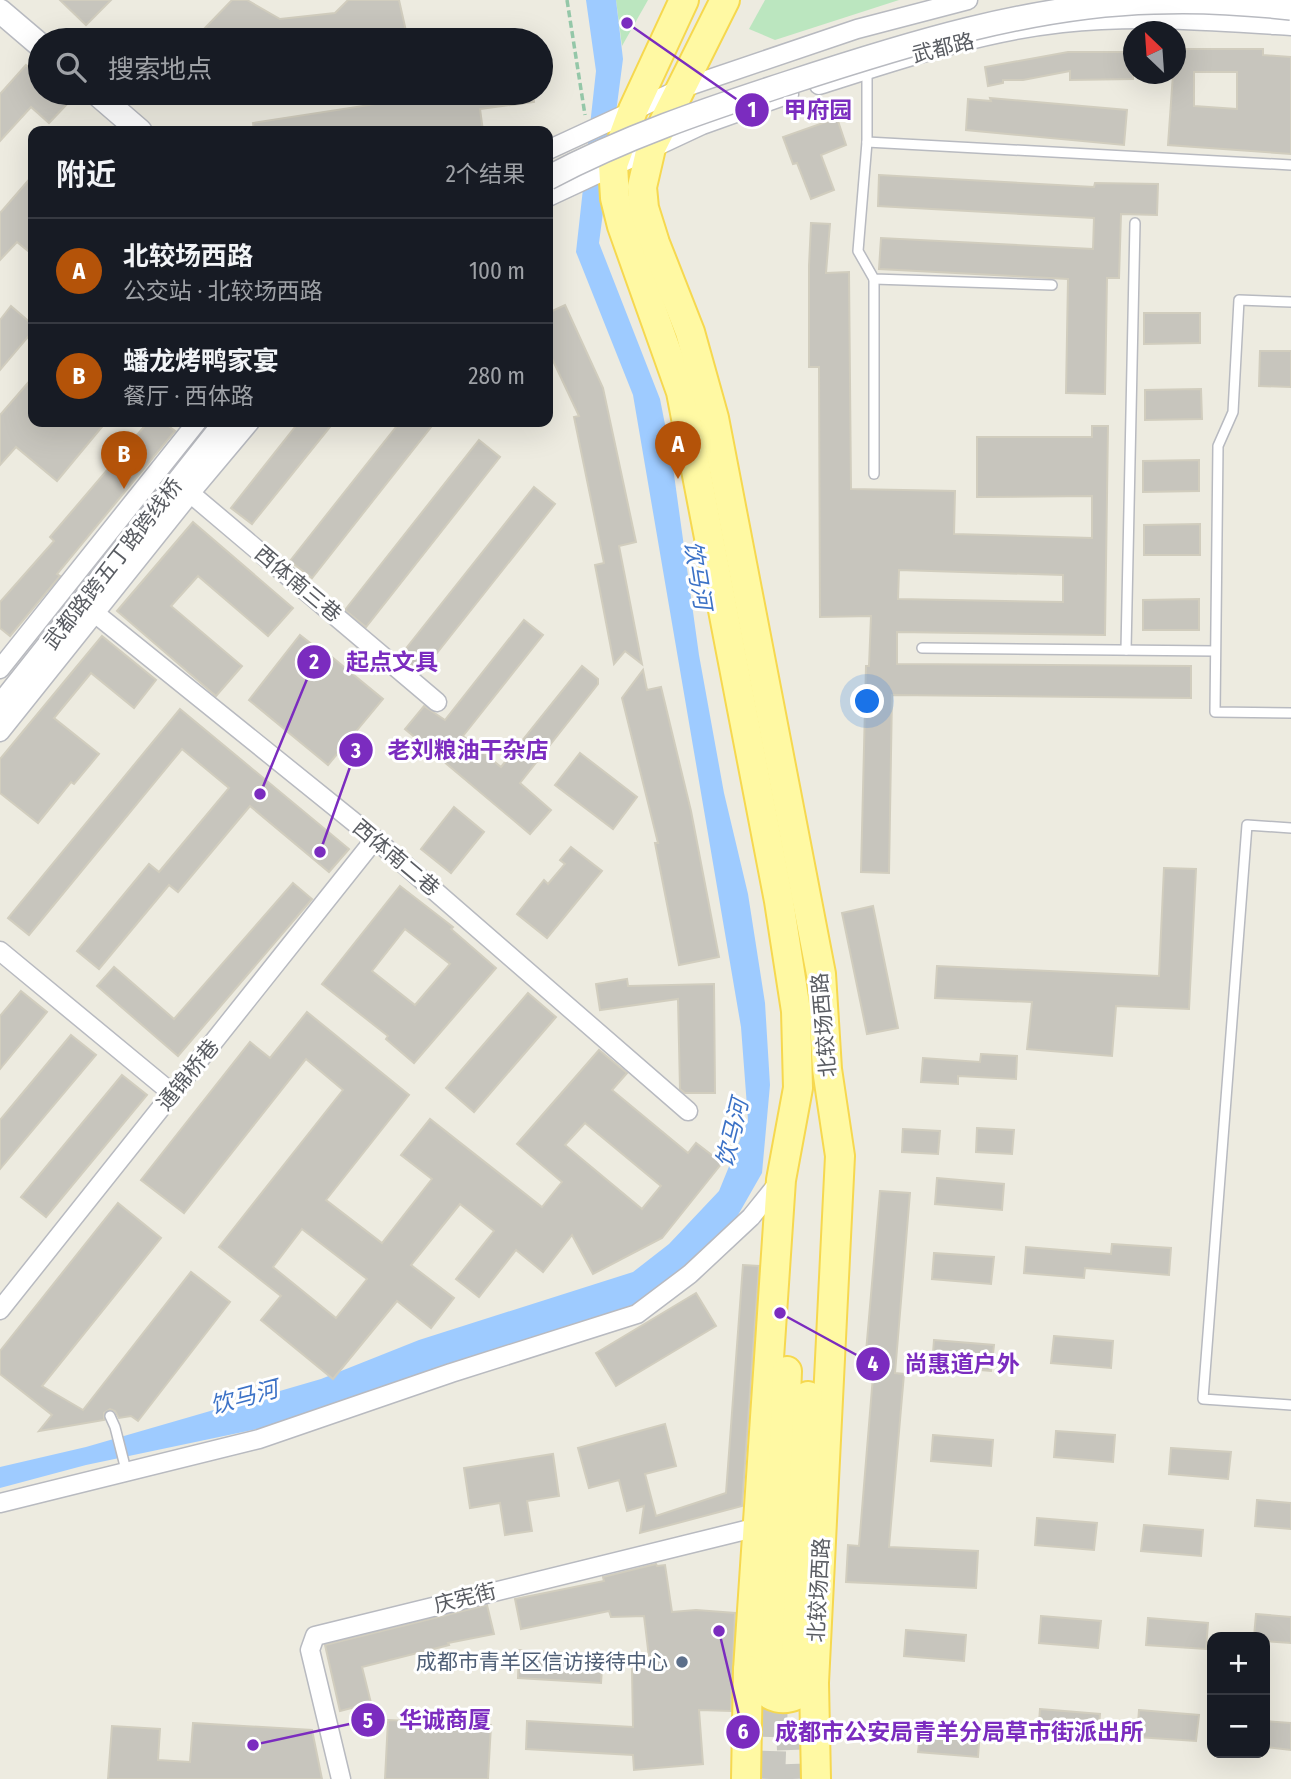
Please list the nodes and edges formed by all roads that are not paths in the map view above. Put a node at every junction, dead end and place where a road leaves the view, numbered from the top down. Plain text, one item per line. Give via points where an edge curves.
1 (684, 0) edge
2 (725, 0) edge
3 (968, 0) edge
4 (1291, 8) edge
5 (0, 11) edge
6 (1291, 26) edge
7 (28, 35) edge
8 (867, 70) junction
9 (680, 89) junction
10 (110, 105) edge
11 (633, 110) junction
12 (134, 126) edge
13 (867, 142) junction
14 (553, 148) edge
15 (651, 148) junction
16 (613, 165) junction
17 (1291, 165) edge
18 (553, 176) edge
19 (553, 195) edge
20 (1135, 223) dead end
21 (874, 279) junction
22 (1052, 285) dead end
23 (1291, 302) edge
24 (193, 427) edge
25 (222, 427) edge
26 (246, 427) edge
27 (874, 474) dead end
28 (190, 494) junction
29 (96, 614) junction
30 (922, 648) dead end
31 (1126, 650) junction
32 (1215, 651) junction
33 (0, 669) edge
34 (437, 702) dead end
35 (0, 707) edge
36 (1291, 713) edge
37 (0, 732) edge
38 (1291, 828) edge
39 (375, 839) junction
40 (0, 951) edge
41 (799, 1088) junction
42 (173, 1094) junction
43 (688, 1111) dead end
44 (781, 1180) junction
45 (0, 1310) edge
46 (1291, 1405) edge
47 (110, 1416) dead end
48 (126, 1470) junction
49 (0, 1503) edge
50 (758, 1527) junction
51 (783, 1676) junction
52 (341, 1779) edge
53 (746, 1779) edge
54 (816, 1779) edge

1 - 11 main road, 北较场西路
2 - 9 main road, 北较场西路
3 - 9 street, 武都路 via 857,29
4 - 18 street, bridge via 1152,2 1045,14 948,35 695,112
5 - 7 street
6 - 8 street, 武都路 via 1175,18 1062,23 974,40
8 - 13 lane
8 - 15 street, 武都路 via 702,125
9 - 11 street, 武都路
9 - 15 main road, 北较场西路
10 - 12 street
11 - 14 street, 武都路
11 - 16 main road, 北较场西路
13 - 17 lane
13 - 21 lane via 858,251
15 - 16 street, 武都路
15 - 51 main road, 北较场西路 via 642,187 644,208 690,332 714,418 821,974 827,1069 840,1156
16 - 19 street, 武都路
16 - 41 main road, 北较场西路 via 622,226 681,392 779,901 796,1011
20 - 31 lane
21 - 22 lane
21 - 27 lane
23 - 32 lane via 1239,300 1233,412 1218,446
24 - 33 street
25 - 35 street, 武都路跨五丁路跨线桥
26 - 28 street
28 - 29 street
28 - 34 street, 西体南三巷
29 - 37 street
29 - 39 street, 西体南二巷
30 - 31 lane
31 - 32 lane
32 - 36 lane via 1215,712
38 - 46 lane via 1247,825 1203,1399
39 - 42 street, 通锦桥巷
39 - 43 street, 西体南二巷
40 - 42 street
41 - 44 main road, 北较场西路
41 - 51 main road
42 - 45 street, 通锦桥巷
44 - 48 street via 751,1217 698,1266 636,1314 260,1439
44 - 50 main road, 北较场西路
47 - 48 lane
48 - 49 street
50 - 51 main road, 北较场西路
50 - 52 street, 庆宪街 via 315,1636 310,1650
51 - 53 main road, 北较场西路
51 - 54 main road, 北较场西路

